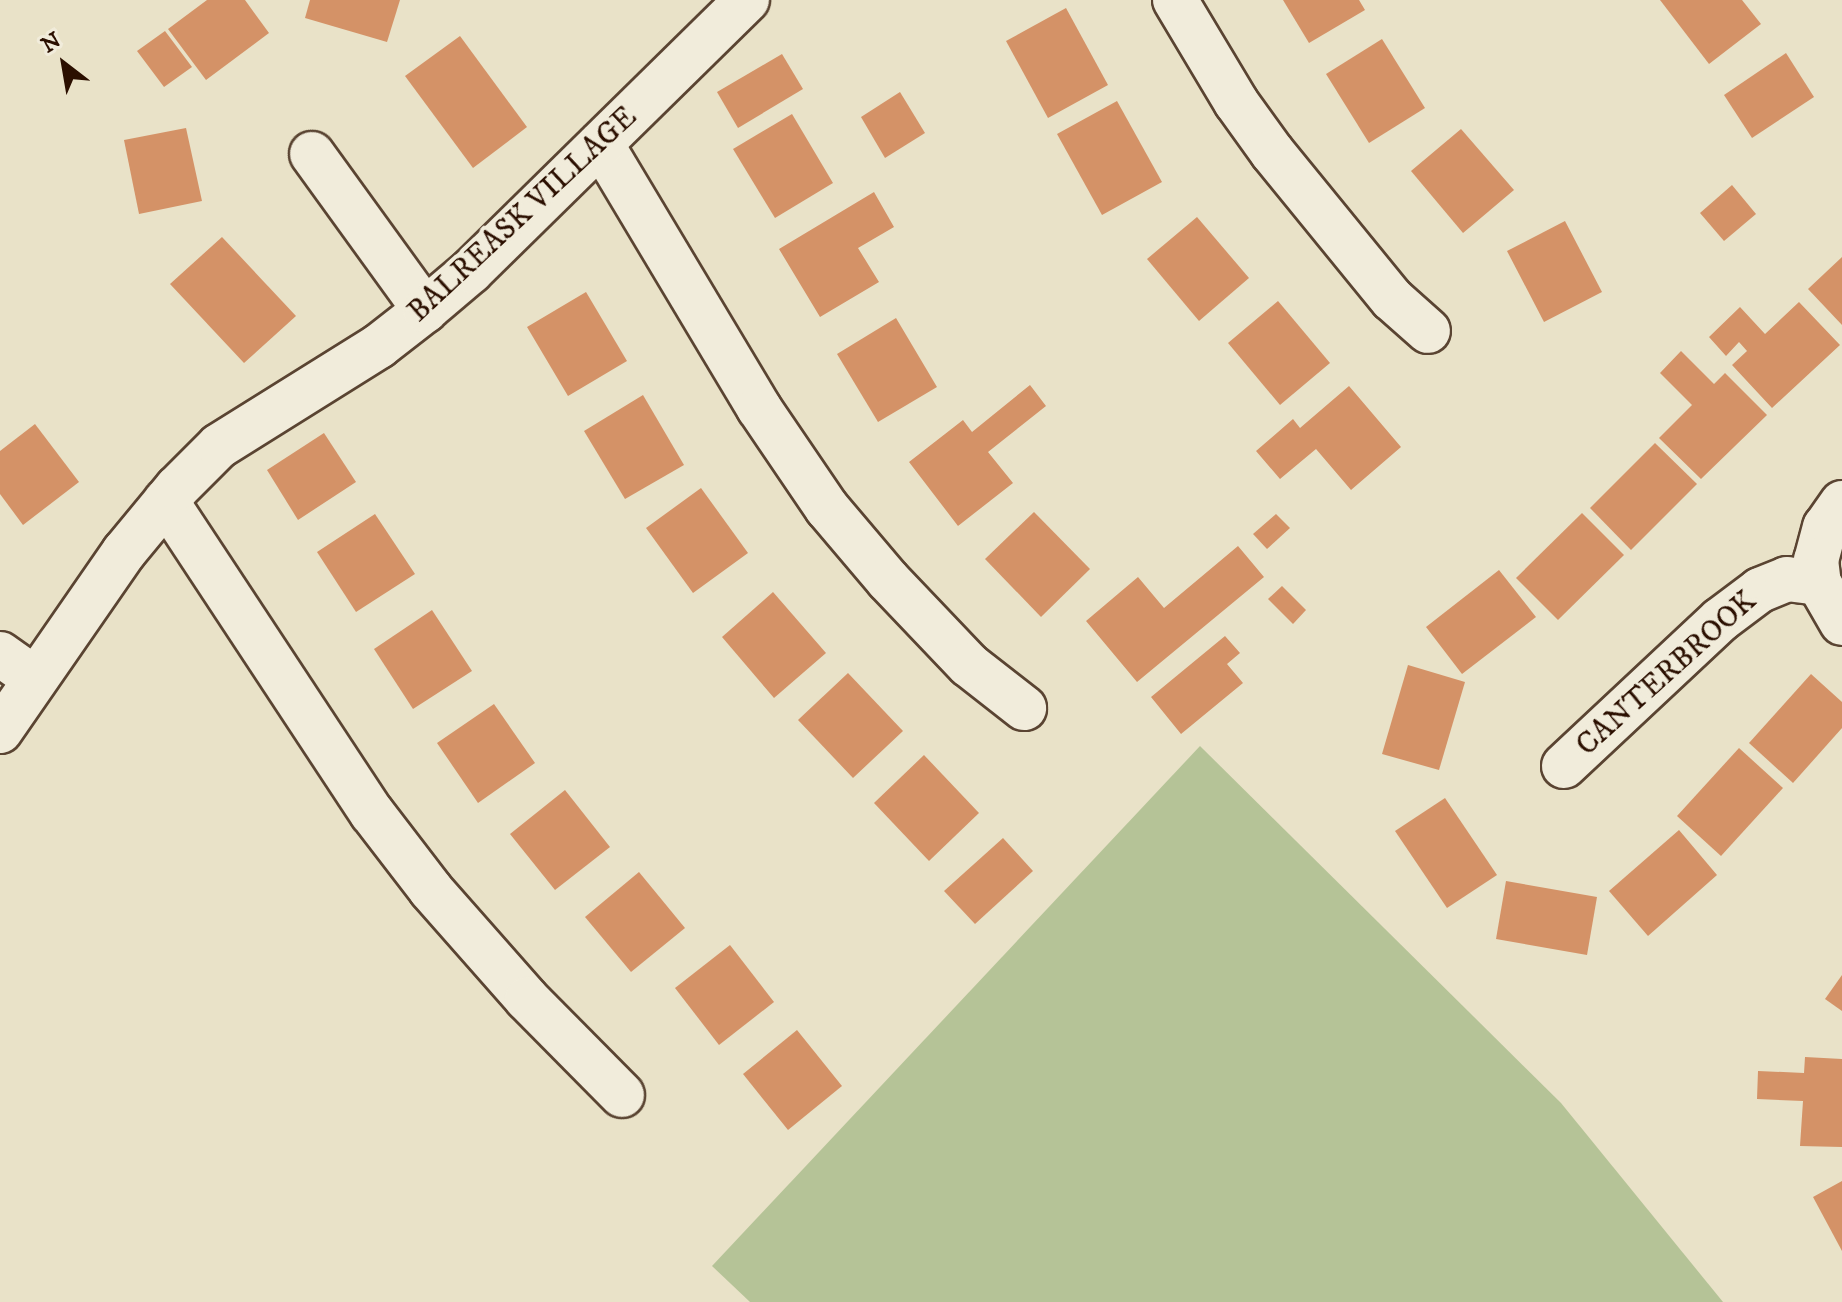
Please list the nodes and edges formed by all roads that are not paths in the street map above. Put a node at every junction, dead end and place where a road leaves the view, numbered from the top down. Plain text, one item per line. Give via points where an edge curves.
1 (747, 0) edge
2 (1175, 0) edge
3 (601, 144) junction
4 (312, 154) dead end
5 (425, 310) junction
6 (1428, 331) dead end
7 (166, 501) junction
8 (1842, 503) edge
9 (1819, 583) junction
10 (1842, 623) edge
11 (17, 666) edge
12 (1024, 708) dead end
13 (0, 731) edge
14 (1564, 766) dead end
15 (622, 1095) dead end

1 - 3 street, BALREASK VILLAGE
2 - 6 street via 1272,152 1392,299
3 - 5 street, BALREASK VILLAGE
3 - 12 street via 759,408 827,508 969,665
4 - 5 street
5 - 7 street, BALREASK VILLAGE via 379,346 219,446
7 - 11 street, BALREASK VILLAGE
7 - 15 street via 372,813 431,890 527,999
8 - 9 street via 1822,538 1816,560
9 - 10 street
9 - 14 street, CANTERBROOK via 1787,579 1760,590 1720,620
11 - 13 street, BALREASK VILLAGE

